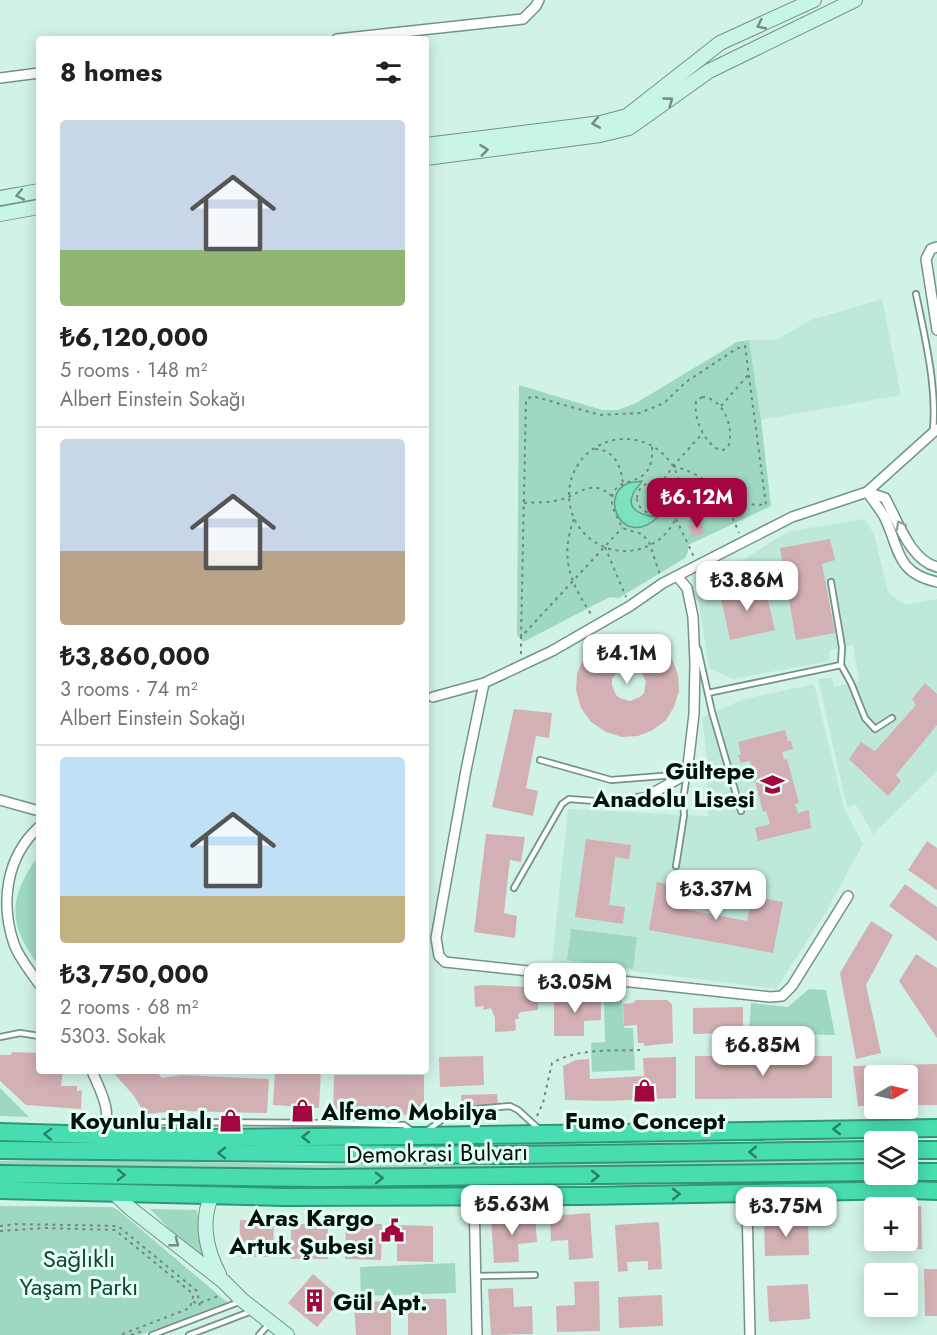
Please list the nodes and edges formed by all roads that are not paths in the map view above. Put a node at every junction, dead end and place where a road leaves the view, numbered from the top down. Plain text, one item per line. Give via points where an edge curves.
1 (539, 0) edge
2 (814, 0) edge
3 (855, 0) edge
4 (365, 36) edge
5 (36, 73) edge
6 (0, 78) edge
7 (429, 145) edge
8 (429, 158) edge
9 (36, 192) edge
10 (0, 198) edge
11 (36, 208) edge
12 (0, 214) edge
13 (937, 247) edge
14 (916, 294) dead end
15 (937, 330) edge
16 (934, 431) edge
17 (867, 492) junction
18 (937, 567) edge
19 (677, 576) junction
20 (831, 582) dead end
21 (937, 582) edge
22 (693, 617) junction
23 (841, 665) junction
24 (484, 682) junction
25 (708, 693) junction
26 (433, 697) dead end
27 (892, 718) dead end
28 (540, 760) dead end
29 (687, 774) junction
30 (648, 795) joint
31 (0, 800) edge
32 (36, 810) edge
33 (741, 811) dead end
34 (36, 830) edge
35 (676, 866) dead end
36 (514, 888) dead end
37 (848, 896) dead end
38 (36, 979) edge
39 (36, 1036) edge
40 (0, 1037) edge
41 (93, 1074) edge
42 (108, 1120) junction
43 (538, 1128) junction
44 (937, 1128) edge
45 (0, 1132) edge
46 (419, 1136) junction
47 (102, 1137) junction
48 (0, 1150) edge
49 (864, 1150) edge
50 (918, 1150) edge
51 (937, 1150) edge
52 (864, 1172) edge
53 (918, 1172) edge
54 (937, 1172) edge
55 (0, 1174) edge
56 (0, 1190) edge
57 (937, 1191) edge
58 (114, 1193) junction
59 (212, 1195) junction
60 (474, 1196) junction
61 (747, 1203) dead end
62 (535, 1275) dead end
63 (475, 1276) junction
64 (227, 1286) junction
65 (242, 1300) junction
66 (255, 1310) junction
67 (271, 1322) junction
68 (152, 1335) edge
69 (189, 1335) edge
70 (259, 1335) edge
71 (287, 1335) edge
72 (477, 1335) edge
73 (750, 1335) edge

1 - 4 street via 523,19
2 -> 7 street via 720,43 627,116 601,123
8 -> 3 street via 629,128 709,71
5 - 6 street
9 -> 10 street
11 - 12 street
13 - 15 street via 931,249 926,259
14 - 16 lane via 936,395
16 - 17 street
18 -> 17 street via 926,564 913,549 885,498
17 - 19 street via 792,517
17 - 21 street via 884,516 898,555 921,579
19 - 22 street via 687,588
19 - 24 street via 552,651
20 - 23 lane via 842,647
22 - 25 lane
22 - 29 street via 694,714
23 - 25 lane
23 - 27 lane via 865,718 875,729
24 - 26 street
24 - 37 street via 436,938 439,956 445,962 782,996
25 - 33 lane
28 - 29 lane via 611,780
29 - 30 street
29 - 35 lane
30 - 36 lane via 608,802 569,799 562,804
31 - 32 street
34 - 38 street via 12,864 6,887 14,945
39 - 40 lane via 20,1033
41 - 42 street
42 - 46 lane via 404,1125
42 - 47 street
44 -> 43 highway
43 - 46 highway
43 - 46 lane via 510,1106 454,1111
47 -> 45 highway
46 -> 47 highway
49 -> 48 highway, Demokrasi Bulvarı via 468,1155
50 - 51 highway
55 -> 52 highway, Demokrasi Bulvarı via 325,1178
53 - 54 highway
56 - 58 highway
60 -> 57 highway
58 - 59 highway
58 -> 64 street
59 - 60 highway
59 - 64 street via 206,1208 206,1234 211,1260
60 - 63 street
61 - 73 street
62 - 63 lane
63 - 72 street
64 - 65 street
65 - 66 street
65 - 68 lane
66 - 67 street
66 - 69 lane
67 - 70 lane
67 - 71 street

